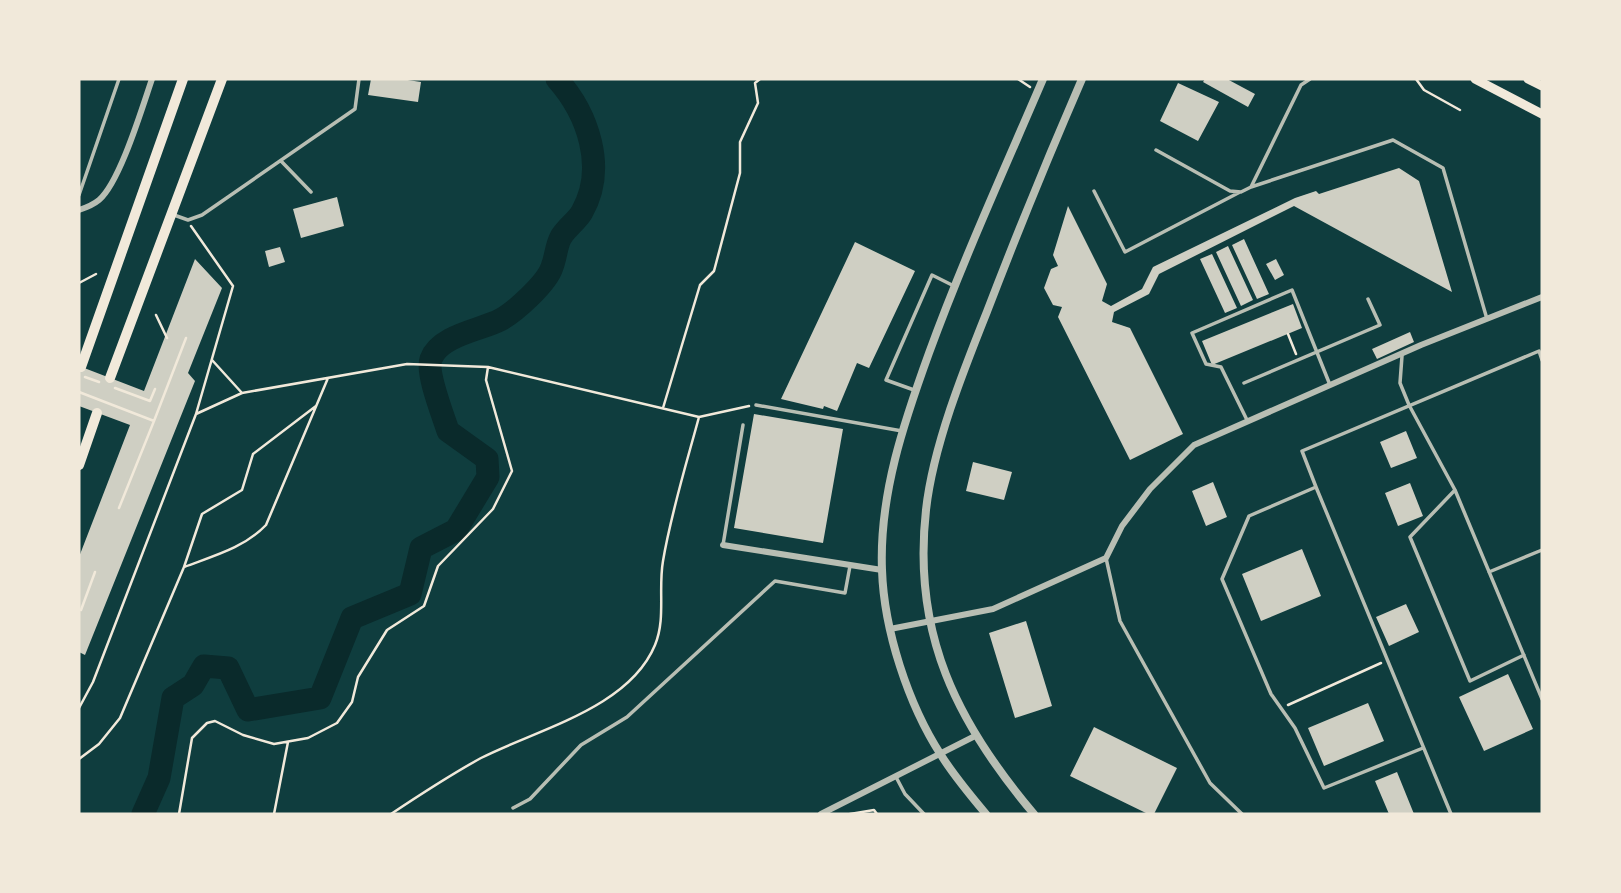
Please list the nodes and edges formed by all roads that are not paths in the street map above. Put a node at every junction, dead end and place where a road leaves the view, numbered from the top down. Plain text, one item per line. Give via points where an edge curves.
1 (119, 79) edge
2 (152, 79) edge
3 (183, 79) edge
4 (224, 79) edge
5 (359, 79) edge
6 (1043, 79) edge
7 (1082, 79) edge
8 (1310, 79) edge
9 (1475, 79) edge
10 (1528, 79) edge
11 (1542, 86) edge
12 (1542, 114) edge
13 (1156, 150) dead end
14 (282, 162) junction
15 (1251, 187) junction
16 (1094, 191) dead end
17 (1241, 191) junction
18 (311, 192) dead end
19 (79, 195) edge
20 (79, 210) edge
21 (172, 214) junction
22 (954, 286) junction
23 (1542, 297) edge
24 (1368, 299) dead end
25 (1487, 319) junction
26 (1317, 353) junction
27 (1402, 356) junction
28 (1542, 360) edge
29 (80, 371) edge
30 (110, 378) dead end
31 (1244, 383) dead end
32 (1330, 386) junction
33 (915, 391) junction
34 (756, 405) road end
35 (1409, 405) junction
36 (97, 413) dead end
37 (1247, 422) junction
38 (743, 425) dead end
39 (902, 431) junction
40 (79, 465) edge
41 (1315, 487) junction
42 (1455, 490) junction
43 (723, 545) joint
44 (1542, 550) edge
45 (1106, 558) junction
46 (850, 566) junction
47 (882, 570) junction
48 (1489, 572) junction
49 (930, 621) junction
50 (890, 629) junction
51 (1524, 655) junction
52 (1542, 699) edge
53 (975, 736) junction
54 (1423, 748) junction
55 (940, 754) junction
56 (896, 777) junction
57 (513, 808) dead end
58 (821, 814) edge
59 (924, 814) edge
60 (986, 814) edge
61 (1034, 814) edge
62 (1242, 814) edge
63 (1451, 814) edge

1 - 19 lane
2 - 20 street via 110,187 98,201
3 - 29 main road
4 - 21 main road
5 - 14 lane via 355,109
6 - 22 street
7 - 49 street via 980,327 944,432 926,509 923,556
8 - 15 lane via 1301,85
9 - 12 main road
10 - 11 main road
13 - 17 lane via 1230,191
14 - 18 lane
14 - 21 lane via 202,215 188,220
15 - 17 lane
15 - 25 lane via 1394,140 1443,168
16 - 17 lane via 1125,252
21 - 30 main road
22 - 33 street
22 - 33 lane via 932,275 886,380
23 - 25 street
24 - 26 lane via 1380,325
25 - 27 street
26 - 31 lane
26 - 32 lane
26 - 37 lane via 1292,289 1192,333 1206,364 1221,366
27 - 32 street
27 - 35 lane via 1400,383
28 - 35 lane via 1539,351
32 - 37 street
33 - 39 street
34 - 39 lane
35 - 41 lane via 1302,450
35 - 42 lane
36 - 40 main road
37 - 45 street via 1194,445 1173,463 1122,526
38 - 43 lane
39 - 47 street via 886,503
41 - 54 lane
41 - 54 lane via 1249,516 1222,579 1271,694 1295,728 1324,788
42 - 48 lane
42 - 51 lane via 1410,537 1470,681
43 - 46 street
44 - 48 lane
45 - 49 street via 993,609
45 - 62 lane via 1120,621 1210,783
46 - 47 street
46 - 57 lane via 845,593 775,581 627,717 581,745 530,799
47 - 50 street
48 - 51 lane
49 - 50 street
49 - 53 street via 945,673
50 - 55 street via 922,721
51 - 52 lane
53 - 55 street
53 - 61 street
54 - 63 lane
55 - 56 street
55 - 60 street
56 - 58 street
56 - 59 lane

